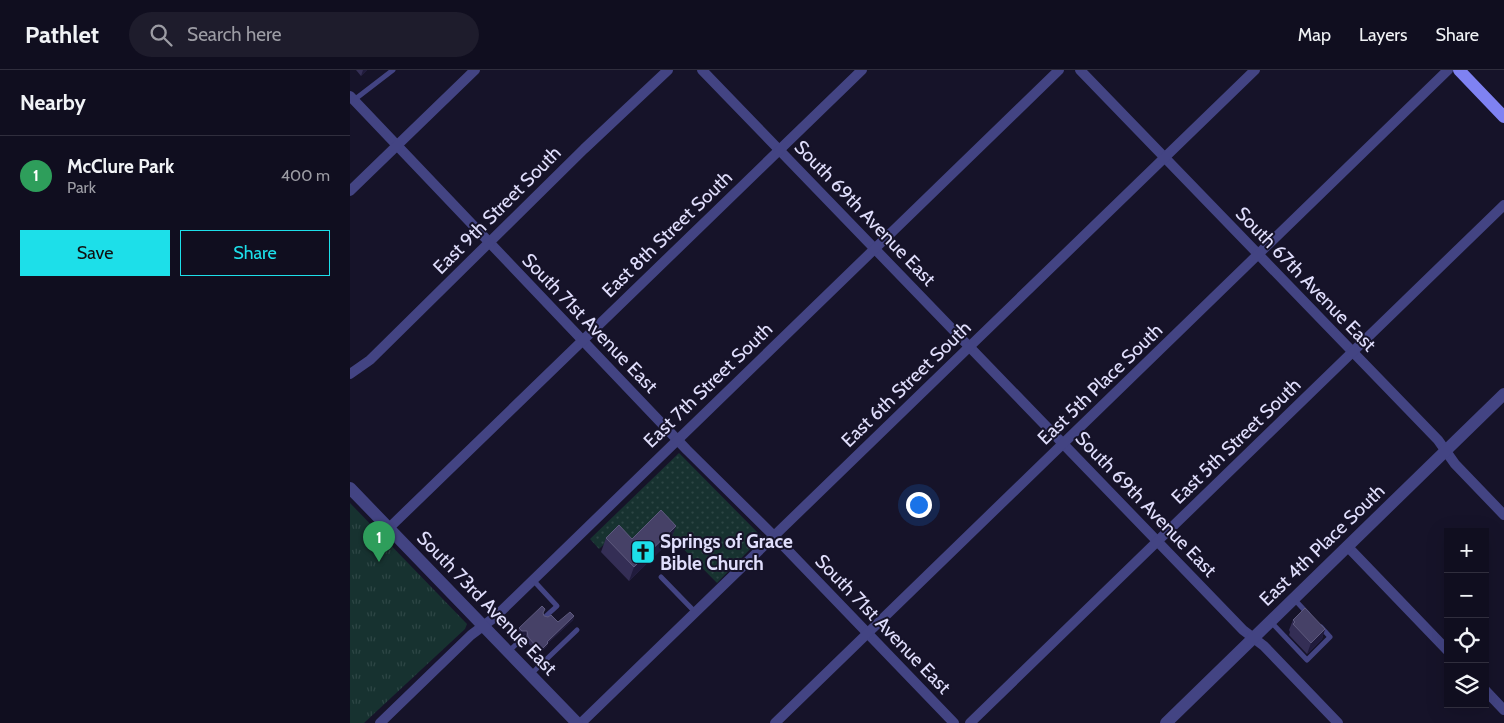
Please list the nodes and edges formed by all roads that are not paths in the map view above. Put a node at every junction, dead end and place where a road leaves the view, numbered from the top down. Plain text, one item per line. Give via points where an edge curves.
1 (393, 70) edge
2 (475, 70) edge
3 (668, 70) edge
4 (702, 70) edge
5 (862, 70) edge
6 (1059, 70) edge
7 (1080, 70) edge
8 (1255, 70) edge
9 (1448, 70) edge
10 (1459, 70) edge
11 (352, 98) edge
12 (1504, 117) edge
13 (397, 145) junction
14 (779, 150) junction
15 (1165, 157) junction
16 (350, 192) edge
17 (1504, 205) edge
18 (490, 243) junction
19 (874, 249) junction
20 (1258, 254) junction
21 (582, 340) junction
22 (970, 346) junction
23 (1353, 352) junction
24 (350, 374) edge
25 (1504, 394) edge
26 (677, 439) junction
27 (1063, 444) junction
28 (1446, 451) junction
29 (350, 488) edge
30 (1504, 515) edge
31 (389, 528) junction
32 (774, 536) junction
33 (1157, 541) junction
34 (1347, 546) junction
35 (661, 577) dead end
36 (533, 579) junction
37 (1293, 599) junction
38 (695, 612) junction
39 (546, 616) edge
40 (1312, 618) edge
41 (1270, 621) junction
42 (1318, 624) edge
43 (482, 626) junction
44 (577, 630) dead end
45 (867, 633) junction
46 (524, 638) dead end
47 (1254, 638) junction
48 (1444, 647) edge
49 (508, 652) junction
50 (530, 675) junction
51 (1489, 694) edge
52 (1504, 710) edge
53 (380, 723) edge
54 (577, 723) edge
55 (581, 723) edge
56 (775, 723) edge
57 (954, 723) edge
58 (970, 723) edge
59 (1166, 723) edge
60 (1338, 723) edge

1 - 11 lane
2 - 13 street
3 - 18 street, East 9th Street South
4 - 14 street, South 69th Avenue East
5 - 14 street, East 8th Street South
6 - 19 street, East 7th Street South
7 - 15 street, South 67th Avenue East
8 - 15 street, East 6th Street South
9 - 20 street, East 5th Place South
10 - 12 main road
11 - 13 street, South 71st Avenue East
13 - 16 street
13 - 18 street, South 71st Avenue East
14 - 19 street, South 69th Avenue East
14 - 21 street, East 8th Street South
15 - 20 street, South 67th Avenue East
15 - 22 street, East 6th Street South
17 - 23 street, East 5th Street South
18 - 21 street, South 71st Avenue East
18 - 24 street, East 9th Street South via 370,360
19 - 22 street, South 69th Avenue East
19 - 26 street, East 7th Street South
20 - 23 street, South 67th Avenue East
20 - 27 street, East 5th Place South
21 - 26 street, South 71st Avenue East
21 - 31 street, East 8th Street South
22 - 27 street, South 69th Avenue East
22 - 32 street, East 6th Street South
23 - 28 street, South 67th Avenue East
23 - 33 street, East 5th Street South
25 - 28 street, East 4th Place South
26 - 32 street, South 71st Avenue East
26 - 36 street, East 7th Street South
27 - 33 street, South 69th Avenue East
27 - 45 street, East 5th Place South
28 - 30 street, South 67th Avenue East
28 - 34 street, East 4th Place South
29 - 31 street, South 73rd Avenue East
31 - 43 street, South 73rd Avenue East
32 - 38 street, East 6th Street South
32 - 45 street, South 71st Avenue East
33 - 47 street, South 69th Avenue East
33 - 58 street, East 5th Street South
34 - 37 street, East 4th Place South
34 - 48 street
35 - 38 lane
36 - 39 lane via 557,606
36 - 43 street, East 7th Street South
37 - 40 lane
37 - 41 street, East 4th Place South
38 - 55 street, East 6th Street South
41 - 42 lane via 1307,660 1330,637
41 - 47 street, East 4th Place South
43 - 49 street, South 73rd Avenue East
43 - 53 street, East 7th Street South
44 - 50 lane
45 - 56 street, East 5th Place South
45 - 57 street, South 71st Avenue East
46 - 49 lane
47 - 59 street, East 4th Place South
47 - 60 street, South 69th Avenue East
49 - 50 street, South 73rd Avenue East
50 - 54 street, South 73rd Avenue East
51 - 52 street

